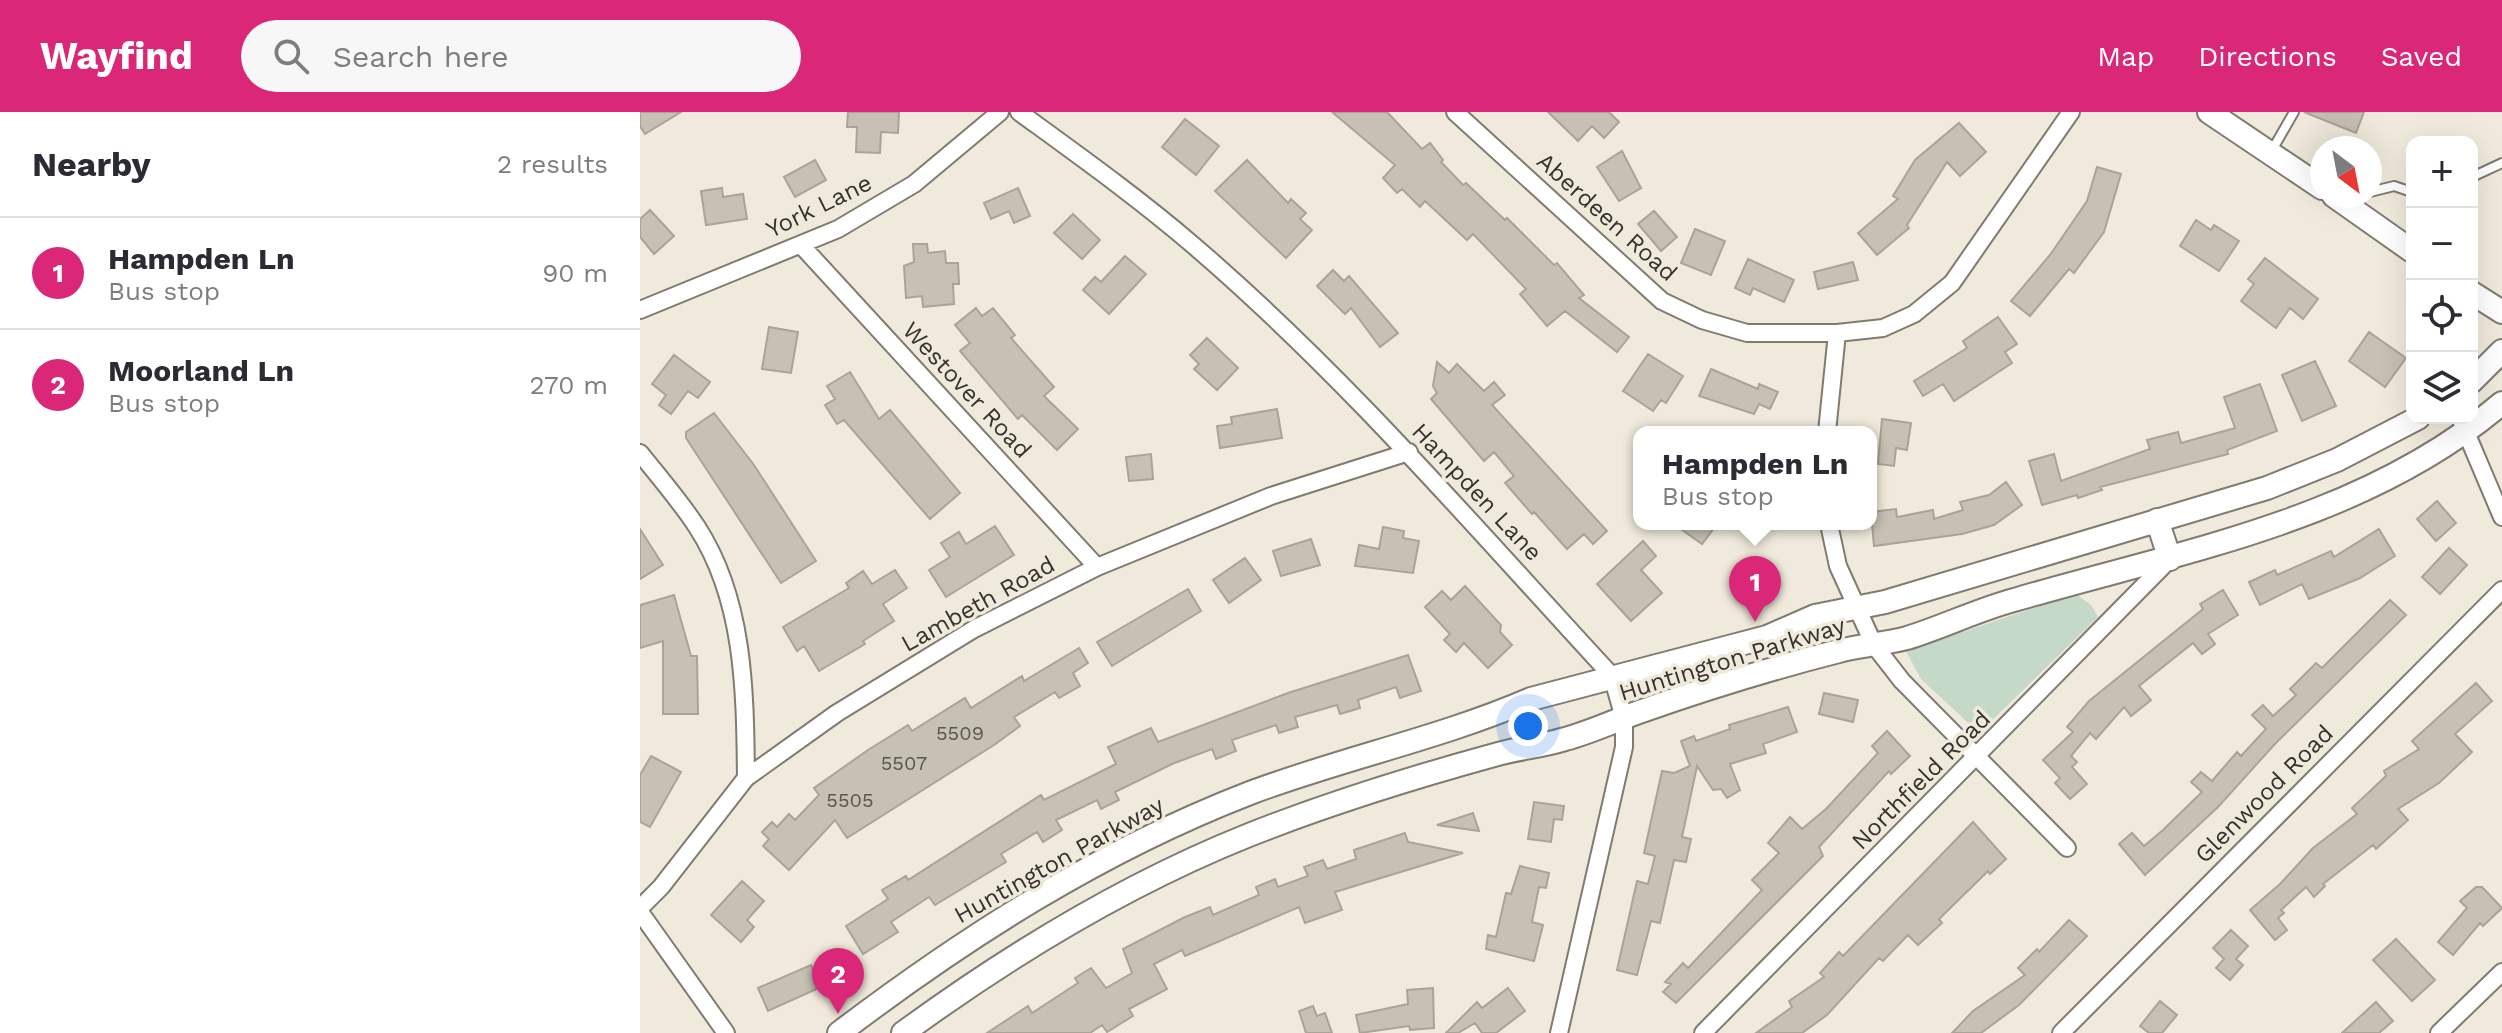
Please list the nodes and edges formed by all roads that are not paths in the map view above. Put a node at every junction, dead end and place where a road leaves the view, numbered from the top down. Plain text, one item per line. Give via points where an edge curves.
1 (1000, 112) edge
2 (1019, 112) edge
3 (1455, 112) edge
4 (2071, 112) edge
5 (2209, 112) edge
6 (2294, 112) edge
7 (2271, 153) junction
8 (2502, 163) edge
9 (2478, 174) edge
10 (2310, 180) edge
11 (2382, 189) edge
12 (2406, 190) edge
13 (2359, 208) edge
14 (801, 245) junction
15 (2406, 246) edge
16 (2478, 297) edge
17 (640, 310) edge
18 (2502, 312) edge
19 (1837, 333) junction
20 (2502, 351) edge
21 (2478, 375) edge
22 (2502, 403) edge
23 (2408, 424) edge
24 (2463, 425) edge
25 (1828, 426) edge
26 (1409, 452) junction
27 (640, 453) edge
28 (2502, 517) edge
29 (2157, 520) junction
30 (1830, 530) edge
31 (2170, 559) junction
32 (1097, 567) junction
33 (2502, 590) edge
34 (1855, 609) junction
35 (1874, 645) junction
36 (1612, 676) junction
37 (1624, 718) junction
38 (1976, 759) junction
39 (746, 778) junction
40 (2067, 848) dead end
41 (640, 910) edge
42 (2502, 972) edge
43 (726, 1033) edge
44 (839, 1033) edge
45 (903, 1033) edge
46 (1559, 1033) edge
47 (1703, 1033) edge
48 (2061, 1033) edge
49 (2439, 1033) edge

1 - 14 street, York Lane via 914,184
2 - 26 street, Hampden Lane via 1194,246
3 - 19 street, Aberdeen Road via 1662,301 1747,333
4 - 19 street, Aberdeen Road via 1952,283 1914,314 1883,328
5 - 7 street
6 - 7 lane
7 - 10 street
8 - 9 lane
11 - 12 lane
13 - 15 street
14 - 17 street, York Lane
14 - 32 street, Westover Road
16 - 18 street
19 - 25 street
20 - 21 street
22 - 24 street, Huntington Parkway
23 - 29 street, Huntington Parkway via 2300,477
24 - 28 street
24 - 31 street, Huntington Parkway via 2365,489
26 - 32 street, Lambeth Road via 1271,496
26 - 36 street, Hampden Lane
27 - 39 street via 698,528 730,597 744,683
29 - 31 street
29 - 34 street, Huntington Parkway
30 - 34 street
31 - 35 street, Huntington Parkway via 2012,600
31 - 38 street, Northfield Road
32 - 39 street, Lambeth Road via 974,629 837,713
33 - 48 street, Glenwood Road
34 - 35 street
34 - 36 street, Huntington Parkway via 1815,616 1712,653
35 - 37 street, Huntington Parkway via 1839,651
35 - 38 street
36 - 37 street, Hampden Lane
36 - 44 street, Huntington Parkway via 1318,769 1159,831 971,937
37 - 45 street, Huntington Parkway via 1561,741 1351,799 1177,866 1054,930
37 - 46 street, Hampden Lane via 1624,747
38 - 40 street
38 - 47 street, Northfield Road
39 - 41 street, Lambeth Road
41 - 43 street
42 - 49 street

